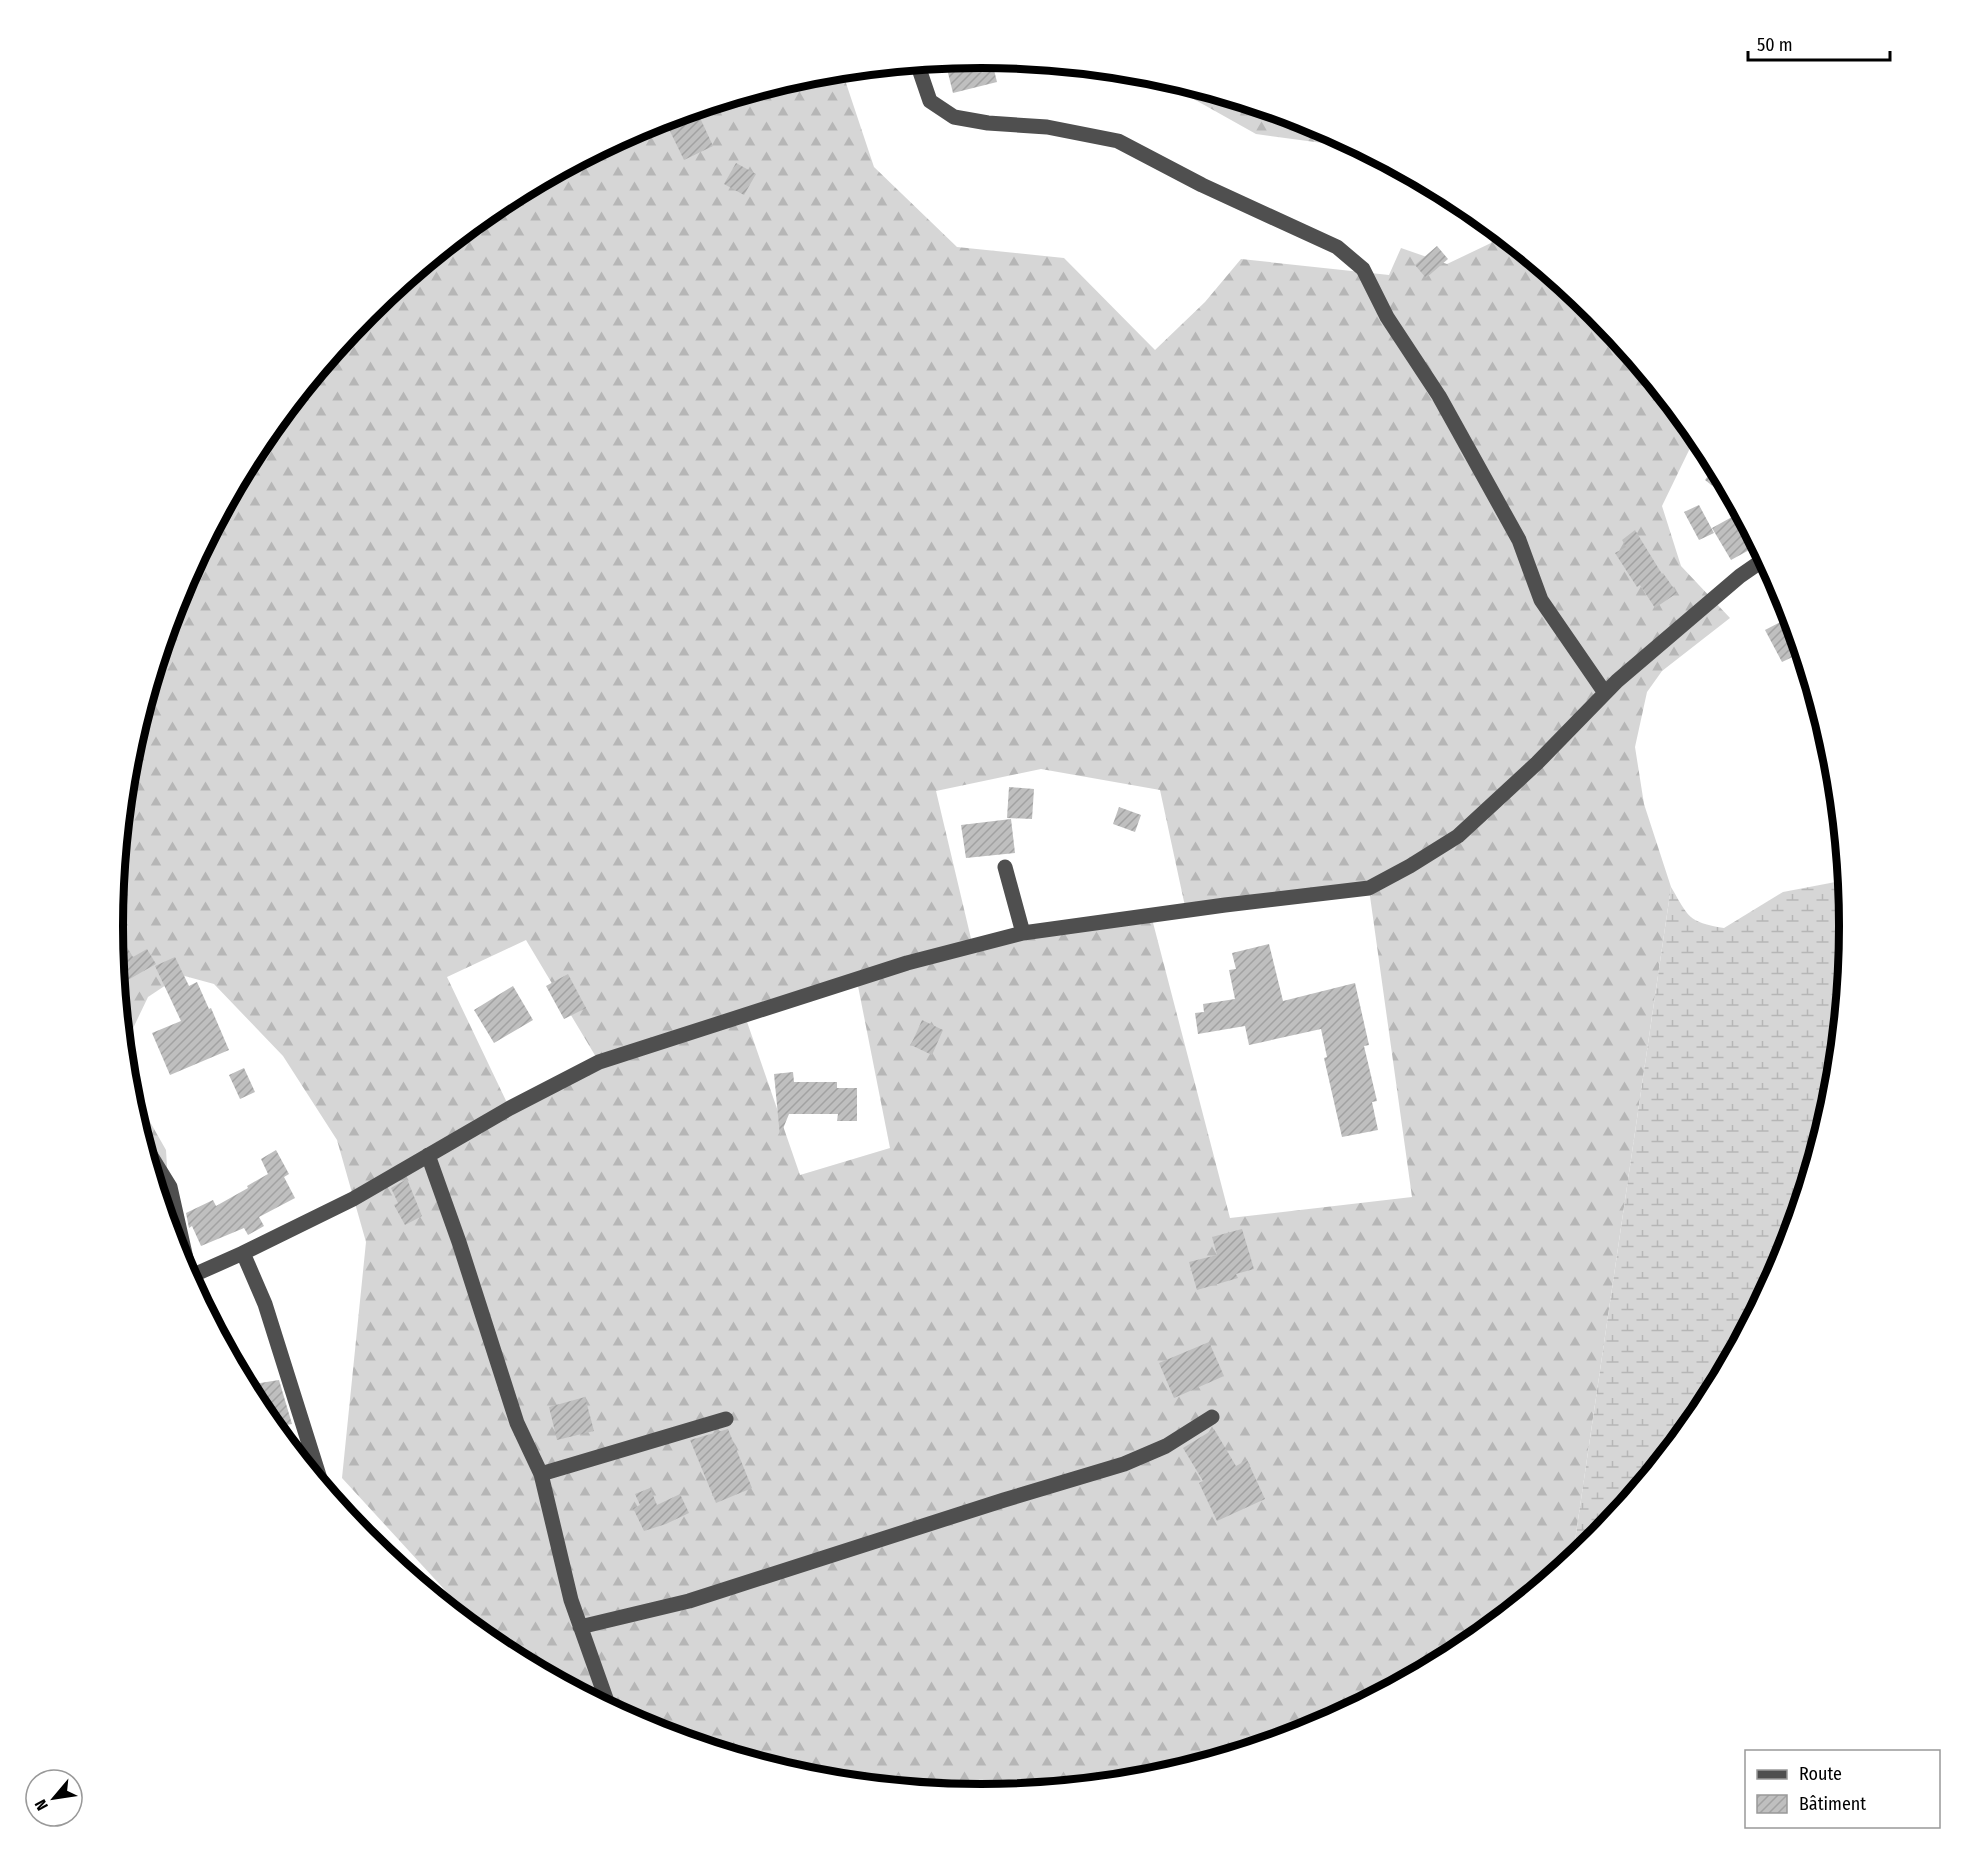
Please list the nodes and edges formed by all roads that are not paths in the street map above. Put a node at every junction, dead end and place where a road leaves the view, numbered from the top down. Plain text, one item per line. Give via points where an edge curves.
1 (919, 70) edge
2 (1759, 563) edge
3 (1605, 693) junction
4 (1005, 867) dead end
5 (1023, 933) junction
6 (428, 1155) junction
7 (160, 1170) edge
8 (178, 1227) edge
9 (243, 1253) junction
10 (197, 1273) edge
11 (1212, 1417) dead end
12 (726, 1419) dead end
13 (316, 1468) edge
14 (541, 1474) junction
15 (580, 1627) junction
16 (606, 1698) edge

1 - 3 street via 930,101 954,117 1047,127 1118,141 1202,185 1337,247 1363,269 1387,317 1439,396 1520,540 1540,600
2 - 3 street
3 - 5 street via 1458,837 1369,888
4 - 5 street
5 - 6 street via 907,963 599,1062
6 - 9 street via 353,1199
6 - 14 street via 517,1423
7 - 8 street via 170,1187
9 - 10 street
9 - 13 street via 265,1304
11 - 15 street via 1166,1446 1124,1464 689,1601
12 - 14 street
14 - 15 street
15 - 16 street

